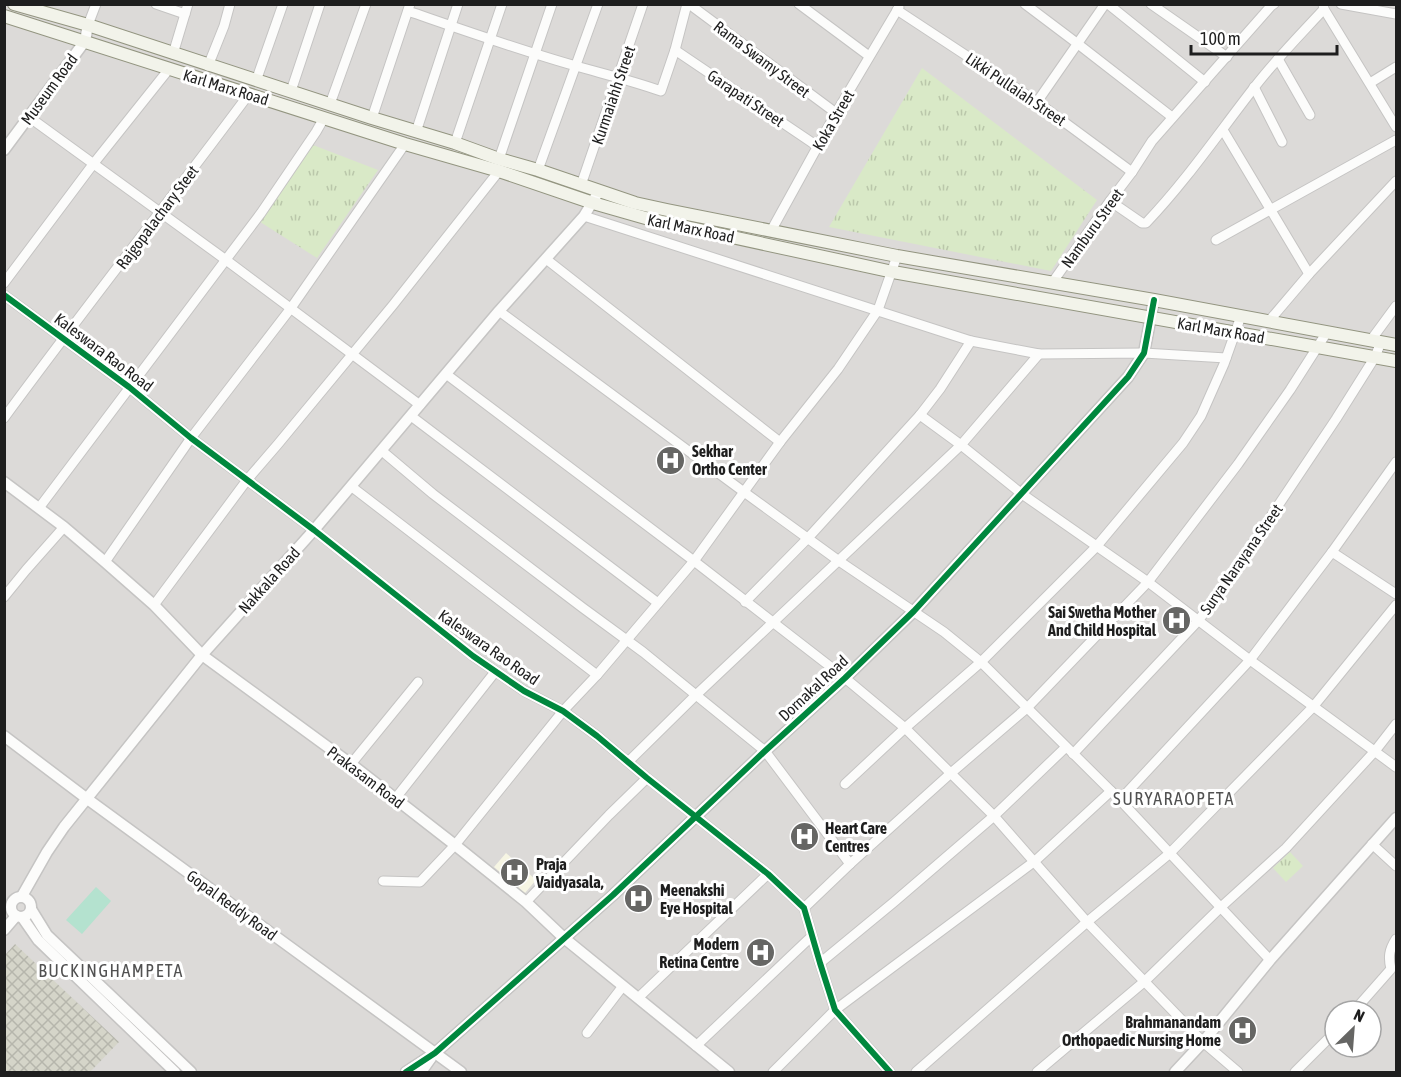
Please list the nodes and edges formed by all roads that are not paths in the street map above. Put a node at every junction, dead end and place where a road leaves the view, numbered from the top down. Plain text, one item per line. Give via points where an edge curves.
1 (13, 4) edge
2 (96, 4) edge
3 (156, 4) edge
4 (230, 4) edge
5 (282, 4) edge
6 (320, 4) edge
7 (366, 4) edge
8 (458, 4) edge
9 (502, 4) edge
10 (552, 4) edge
11 (598, 4) edge
12 (643, 4) edge
13 (688, 4) edge
14 (800, 4) edge
15 (1025, 4) edge
16 (1107, 4) edge
17 (1151, 4) edge
18 (1274, 4) edge
19 (1341, 4) edge
20 (899, 7) edge
21 (1324, 7) edge
22 (409, 8) edge
23 (187, 9) edge
24 (50, 10) edge
25 (1396, 14) edge
26 (5, 17) edge
27 (88, 25) junction
28 (452, 26) junction
29 (490, 38) junction
30 (85, 41) junction
31 (1078, 44) junction
32 (675, 50) junction
33 (536, 53) junction
34 (173, 54) junction
35 (869, 56) junction
36 (1227, 57) junction
37 (1278, 59) junction
38 (208, 66) junction
39 (576, 66) junction
40 (1396, 67) edge
41 (169, 69) junction
42 (619, 77) junction
43 (256, 81) junction
44 (1205, 82) junction
45 (1370, 83) junction
46 (1254, 87) junction
47 (291, 91) junction
48 (249, 94) junction
49 (1037, 102) junction
50 (330, 104) junction
51 (836, 114) junction
52 (1310, 115) dead end
53 (29, 117) junction
54 (1172, 117) junction
55 (324, 118) junction
56 (372, 118) junction
57 (1396, 127) edge
58 (1222, 130) junction
59 (416, 132) junction
60 (1396, 140) edge
61 (1282, 142) dead end
62 (455, 143) junction
63 (405, 144) junction
64 (817, 146) junction
65 (4, 150) edge
66 (94, 163) junction
67 (499, 165) junction
68 (538, 170) junction
69 (1132, 172) junction
70 (1396, 181) edge
71 (581, 185) junction
72 (599, 191) junction
73 (1110, 201) junction
74 (593, 202) junction
75 (1270, 211) junction
76 (161, 213) junction
77 (584, 216) junction
78 (771, 231) junction
79 (1216, 240) dead end
80 (897, 256) junction
81 (546, 259) junction
82 (226, 260) junction
83 (892, 272) junction
84 (1309, 274) junction
85 (4, 283) edge
86 (1052, 284) junction
87 (4, 296) edge
88 (1154, 300) junction
89 (1396, 306) edge
90 (291, 308) junction
91 (878, 310) junction
92 (499, 311) junction
93 (1241, 316) junction
94 (1151, 318) junction
95 (1269, 321) junction
96 (1236, 332) junction
97 (1327, 332) junction
98 (64, 338) junction
99 (971, 341) junction
100 (1376, 341) junction
101 (1396, 345) edge
102 (1319, 347) junction
103 (1143, 353) junction
104 (352, 354) junction
105 (1039, 354) junction
106 (1375, 357) junction
107 (1226, 358) junction
108 (1396, 361) edge
109 (446, 374) junction
110 (129, 387) junction
111 (420, 405) junction
112 (920, 415) junction
113 (411, 416) junction
114 (4, 418) edge
115 (191, 438) junction
116 (780, 442) junction
117 (961, 445) junction
118 (382, 451) junction
119 (1396, 462) edge
120 (247, 480) junction
121 (4, 482) edge
122 (352, 487) junction
123 (744, 492) junction
124 (1022, 494) junction
125 (39, 508) junction
126 (64, 527) junction
127 (314, 530) junction
128 (808, 538) junction
129 (1096, 547) junction
130 (1332, 552) junction
131 (693, 561) junction
132 (839, 561) junction
133 (105, 562) junction
134 (1148, 582) junction
135 (1396, 594) edge
136 (4, 597) edge
137 (745, 602) junction
138 (658, 603) junction
139 (1396, 605) edge
140 (154, 606) junction
141 (914, 611) junction
142 (1198, 621) junction
143 (773, 623) junction
144 (626, 639) junction
145 (202, 655) junction
146 (1250, 660) junction
147 (981, 662) junction
148 (495, 672) junction
149 (597, 675) junction
150 (845, 678) junction
151 (418, 682) dead end
152 (696, 695) junction
153 (1313, 706) junction
154 (1028, 707) junction
155 (563, 711) junction
156 (1396, 724) edge
157 (905, 728) junction
158 (4, 736) edge
159 (765, 750) junction
160 (1069, 751) junction
161 (1375, 751) junction
162 (628, 762) junction
163 (351, 764) junction
164 (1396, 766) edge
165 (951, 773) junction
166 (647, 778) junction
167 (845, 784) dead end
168 (1111, 791) junction
169 (86, 798) junction
170 (395, 799) junction
171 (1120, 800) junction
172 (697, 816) junction
173 (994, 816) junction
174 (1396, 818) edge
175 (1372, 844) junction
176 (455, 845) junction
177 (1169, 854) junction
178 (1035, 861) junction
179 (850, 864) junction
180 (1396, 866) edge
181 (768, 873) junction
182 (383, 881) dead end
183 (22, 896) junction
184 (526, 902) junction
185 (804, 908) junction
186 (1221, 908) junction
187 (31, 909) junction
188 (13, 913) edge
189 (1087, 922) junction
190 (4, 930) edge
191 (812, 936) junction
192 (564, 938) junction
193 (1396, 939) edge
194 (1270, 960) junction
195 (820, 963) junction
196 (1394, 972) edge
197 (1145, 981) junction
198 (623, 986) junction
199 (638, 998) junction
200 (1366, 999) edge
201 (835, 1010) junction
202 (587, 1034) dead end
203 (1203, 1042) junction
204 (1323, 1044) edge
205 (696, 1046) junction
206 (435, 1053) junction
207 (175, 1072) edge
208 (191, 1072) edge
209 (406, 1072) edge
210 (421, 1072) edge
211 (461, 1072) edge
212 (729, 1072) edge
213 (773, 1072) edge
214 (890, 1072) edge
215 (916, 1072) edge
216 (1036, 1072) edge
217 (1175, 1072) edge
218 (1238, 1072) edge
219 (1294, 1072) edge

1 - 24 main road, Karl Marx Road
1 - 26 street
2 - 27 street
3 - 23 street
4 - 38 street
5 - 43 street
6 - 47 street
7 - 50 street
8 - 28 street
9 - 29 street
10 - 33 street
11 - 39 street
12 - 42 street, Kurmaiahh Street
13 - 32 street
13 - 51 street, Rama Swamy Street
14 - 35 street
15 - 31 street
16 - 31 street
16 - 44 street
17 - 36 street
18 - 36 street, Namburu Street
19 - 25 street
20 - 35 street, Koka Street
20 - 49 street, Likki Pullaiah Street
21 - 37 street
21 - 45 street
22 - 28 street
22 - 56 street
23 - 34 street
24 - 27 main road, Karl Marx Road
26 - 30 main road, Karl Marx Road
27 - 30 street, Museum Road
27 - 34 main road, Karl Marx Road
28 - 29 street
28 - 59 street
29 - 33 street
29 - 62 street
30 - 41 main road, Karl Marx Road
30 - 53 street, Museum Road
31 - 49 street
31 - 54 street
32 - 42 street via 661,90
32 - 64 street, Garapati Street
33 - 39 street
33 - 67 street
34 - 38 main road, Karl Marx Road
35 - 51 street, Koka Street
36 - 44 street, Namburu Street
37 - 46 street
37 - 52 street
38 - 43 main road, Karl Marx Road
39 - 42 street
39 - 68 street
40 - 45 street
41 - 48 main road, Karl Marx Road
41 - 66 street
42 - 71 street, Kurmaiahh Street
43 - 47 main road, Karl Marx Road
44 - 54 street, Namburu Street
45 - 57 street
46 - 58 street
46 - 61 street
47 - 50 main road, Karl Marx Road
48 - 55 main road, Karl Marx Road
48 - 76 street, Rajgopalachary Steet
49 - 69 street, Likki Pullaiah Street
50 - 56 main road, Karl Marx Road
51 - 64 street, Koka Street
53 - 65 street, Museum Road
53 - 66 street
54 - 69 street, Namburu Street
55 - 63 main road, Karl Marx Road
55 - 82 street
56 - 59 main road, Karl Marx Road
58 - 73 street via 1146,223
58 - 75 street
59 - 62 main road, Karl Marx Road
60 - 75 street
62 - 67 main road, Karl Marx Road
63 - 67 main road, Karl Marx Road
63 - 90 street
64 - 78 street, Koka Street
66 - 76 street
66 - 85 street
67 - 68 main road, Karl Marx Road
67 - 74 main road, Karl Marx Road
67 - 104 street
68 - 71 main road, Karl Marx Road
69 - 73 street, Namburu Street
70 - 84 street
71 - 72 main road, Karl Marx Road
72 - 74 street, Nakkala Road
72 - 78 main road, Karl Marx Road via 667,210
73 - 86 street, Namburu Street
74 - 77 street, Nakkala Road
74 - 83 main road, Karl Marx Road via 649,219
75 - 79 street
75 - 84 street
76 - 82 street
76 - 98 street, Rajgopalachary Steet
77 - 81 street, Nakkala Road
77 - 91 street
78 - 80 main road, Karl Marx Road
80 - 83 street
80 - 86 main road, Karl Marx Road
81 - 92 street, Nakkala Road
81 - 116 street
82 - 90 street
82 - 110 street
83 - 91 street
83 - 94 main road, Karl Marx Road
84 - 95 street
86 - 88 main road, Karl Marx Road
87 - 98 street, Kaleswara Rao Road
88 - 93 main road, Karl Marx Road
88 - 94 street, Dornakal Road
89 - 100 street, Surya Narayana Street
90 - 104 street
90 - 115 street
91 - 99 street
91 - 116 street via 838,369
92 - 109 street, Nakkala Road
92 - 123 street
93 - 95 main road, Karl Marx Road
93 - 96 street
94 - 96 main road, Karl Marx Road
94 - 103 street, Dornakal Road
95 - 97 main road, Karl Marx Road
96 - 102 main road, Karl Marx Road
96 - 107 street
97 - 100 main road, Karl Marx Road
97 - 102 street
98 - 110 street, Kaleswara Rao Road
98 - 114 street, Rajgopalachary Steet
99 - 105 street
99 - 112 street
100 - 101 main road, Karl Marx Road
100 - 106 street, Surya Narayana Street
102 - 106 main road, Karl Marx Road
102 - 134 street via 1238,464
103 - 105 street
103 - 107 street
103 - 124 street, Dornakal Road via 1128,377
104 - 111 street
104 - 120 street
105 - 117 street
106 - 108 main road, Karl Marx Road
106 - 142 street, Surya Narayana Street
107 - 129 street via 1201,416 1183,443
109 - 111 street, Nakkala Road
109 - 131 street
110 - 115 street, Kaleswara Rao Road
110 - 125 street
111 - 113 street, Nakkala Road
112 - 117 street
112 - 128 street
113 - 118 street, Nakkala Road
113 - 138 street
115 - 120 street, Kaleswara Rao Road
115 - 133 street
116 - 123 street
117 - 124 street
117 - 132 street
118 - 122 street, Nakkala Road
118 - 144 street
119 - 130 street
120 - 127 street, Kaleswara Rao Road
120 - 140 street
121 - 125 street, Prakasam Road
122 - 127 street, Nakkala Road
122 - 149 street
123 - 128 street
123 - 131 street
124 - 129 street
124 - 141 street, Dornakal Road
125 - 126 street, Prakasam Road
126 - 133 street, Prakasam Road
126 - 136 street
127 - 145 street, Nakkala Road
127 - 148 street, Kaleswara Rao Road
128 - 132 street
128 - 137 street
129 - 134 street
129 - 147 street
130 - 135 street
130 - 146 street
131 - 137 street
131 - 138 street
132 - 141 street
132 - 143 street
133 - 140 street, Prakasam Road
134 - 142 street
134 - 154 street
137 - 143 street
138 - 144 street
139 - 153 street
140 - 145 street, Prakasam Road
141 - 147 street
141 - 150 street, Dornakal Road
142 - 146 street
142 - 160 street, Surya Narayana Street
143 - 150 street
143 - 152 street
144 - 149 street
144 - 152 street
145 - 163 street, Prakasam Road
145 - 169 street, Nakkala Road
146 - 153 street
146 - 171 street
147 - 154 street
147 - 157 street
148 - 155 street, Kaleswara Rao Road
148 - 170 street
149 - 155 street
150 - 157 street
150 - 159 street, Dornakal Road
151 - 163 street
152 - 159 street
152 - 162 street
153 - 161 street
153 - 177 street
154 - 160 street
154 - 165 street
155 - 162 street, Kaleswara Rao Road
155 - 176 street
156 - 161 street
157 - 165 street
157 - 167 street
158 - 169 street, Gopal Reddy Road
159 - 172 street, Dornakal Road
159 - 179 street
160 - 168 street
160 - 173 street, Surya Narayana Street
161 - 164 street
161 - 186 street via 1286,848
162 - 166 street, Kaleswara Rao Road
163 - 170 street, Prakasam Road
165 - 173 street
165 - 179 street
166 - 172 street, Kaleswara Rao Road
166 - 184 street
168 - 171 street
168 - 178 street
169 - 183 street, Nakkala Road via 47,852
169 - 206 street, Gopal Reddy Road
170 - 176 street, Prakasam Road
171 - 177 street
172 - 181 street, Kaleswara Rao Road
172 - 192 street, Dornakal Road
173 - 178 street
173 - 195 street, Surya Narayana Street
174 - 175 street
175 - 180 street
175 - 194 street
176 - 182 street via 420,882
176 - 184 street, Prakasam Road
177 - 186 street
177 - 189 street
178 - 189 street
178 - 201 street
179 - 185 street
181 - 185 street, Kaleswara Rao Road
181 - 199 street
183 - 187 street via 30,902
183 - 188 street via 14,899
184 - 192 street, Prakasam Road
185 - 191 street, Kaleswara Rao Road
186 - 194 street
186 - 197 street
187 - 188 street via 28,914
187 - 208 street via 47,935
188 - 190 street
188 - 207 street
189 - 197 street
189 - 215 street
191 - 195 street, Kaleswara Rao Road
191 - 205 street
192 - 198 street, Prakasam Road
192 - 206 street, Dornakal Road
193 - 196 street via 1388,958
194 - 203 street
195 - 201 street, Kaleswara Rao Road
196 - 200 street
197 - 203 street
197 - 216 street
198 - 199 street, Prakasam Road
198 - 202 street
199 - 205 street, Prakasam Road
201 - 213 street
201 - 214 street, Kaleswara Rao Road
203 - 217 street
203 - 218 street
204 - 219 street
205 - 212 street, Prakasam Road
206 - 209 street
206 - 210 street
206 - 211 street, Gopal Reddy Road

